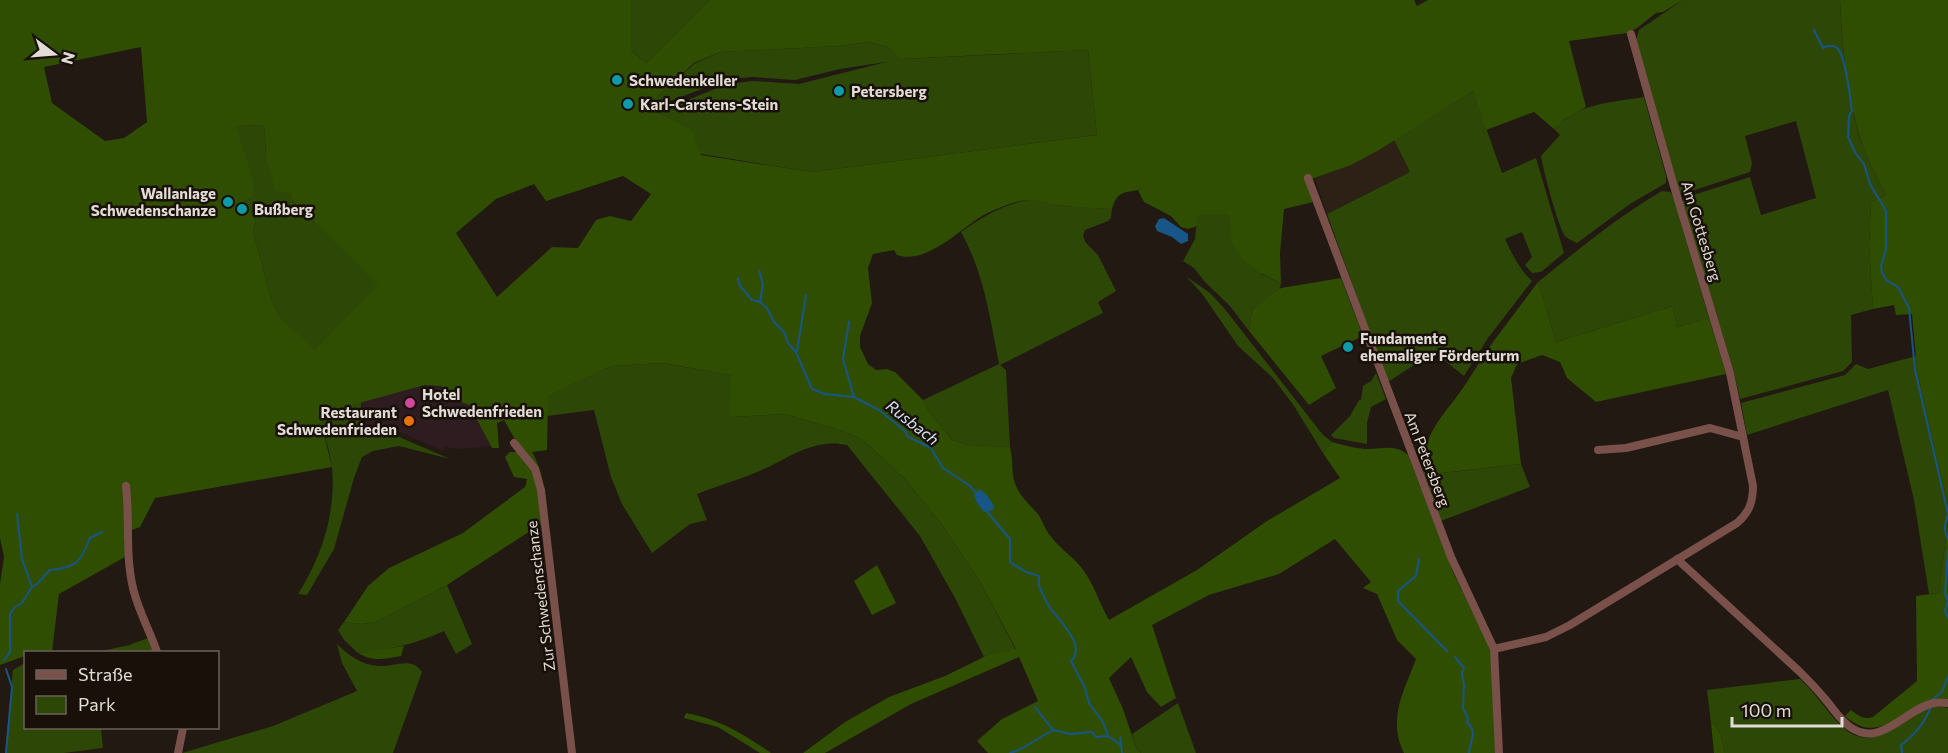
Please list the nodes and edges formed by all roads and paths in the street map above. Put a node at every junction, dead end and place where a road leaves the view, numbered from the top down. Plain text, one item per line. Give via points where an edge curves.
1 (1631, 34) dead end
2 (1308, 178) dead end
3 (1743, 437) junction
4 (514, 443) dead end
5 (1598, 450) dead end
6 (126, 486) dead end
7 (1677, 560) junction
8 (1494, 650) junction
9 (158, 651) edge
10 (1948, 703) edge
11 (183, 729) edge
12 (178, 753) edge
13 (572, 753) edge
14 (1499, 753) edge

1 - 3 street, Am Gottesberg via 1727,363
2 - 8 street, Am Petersberg via 1451,557
3 - 5 street via 1710,428 1626,448
3 - 7 street, Am Gottesberg via 1753,486 1748,511 1737,523
4 - 13 street, Zur Schwedenschanze via 535,469 540,483
6 - 9 street via 129,568 140,613
7 - 8 street, Am Gottesberg via 1546,638
7 - 10 street via 1800,672 1849,727 1870,733 1890,728 1924,706
8 - 14 street, Am Petersberg
11 - 12 street

